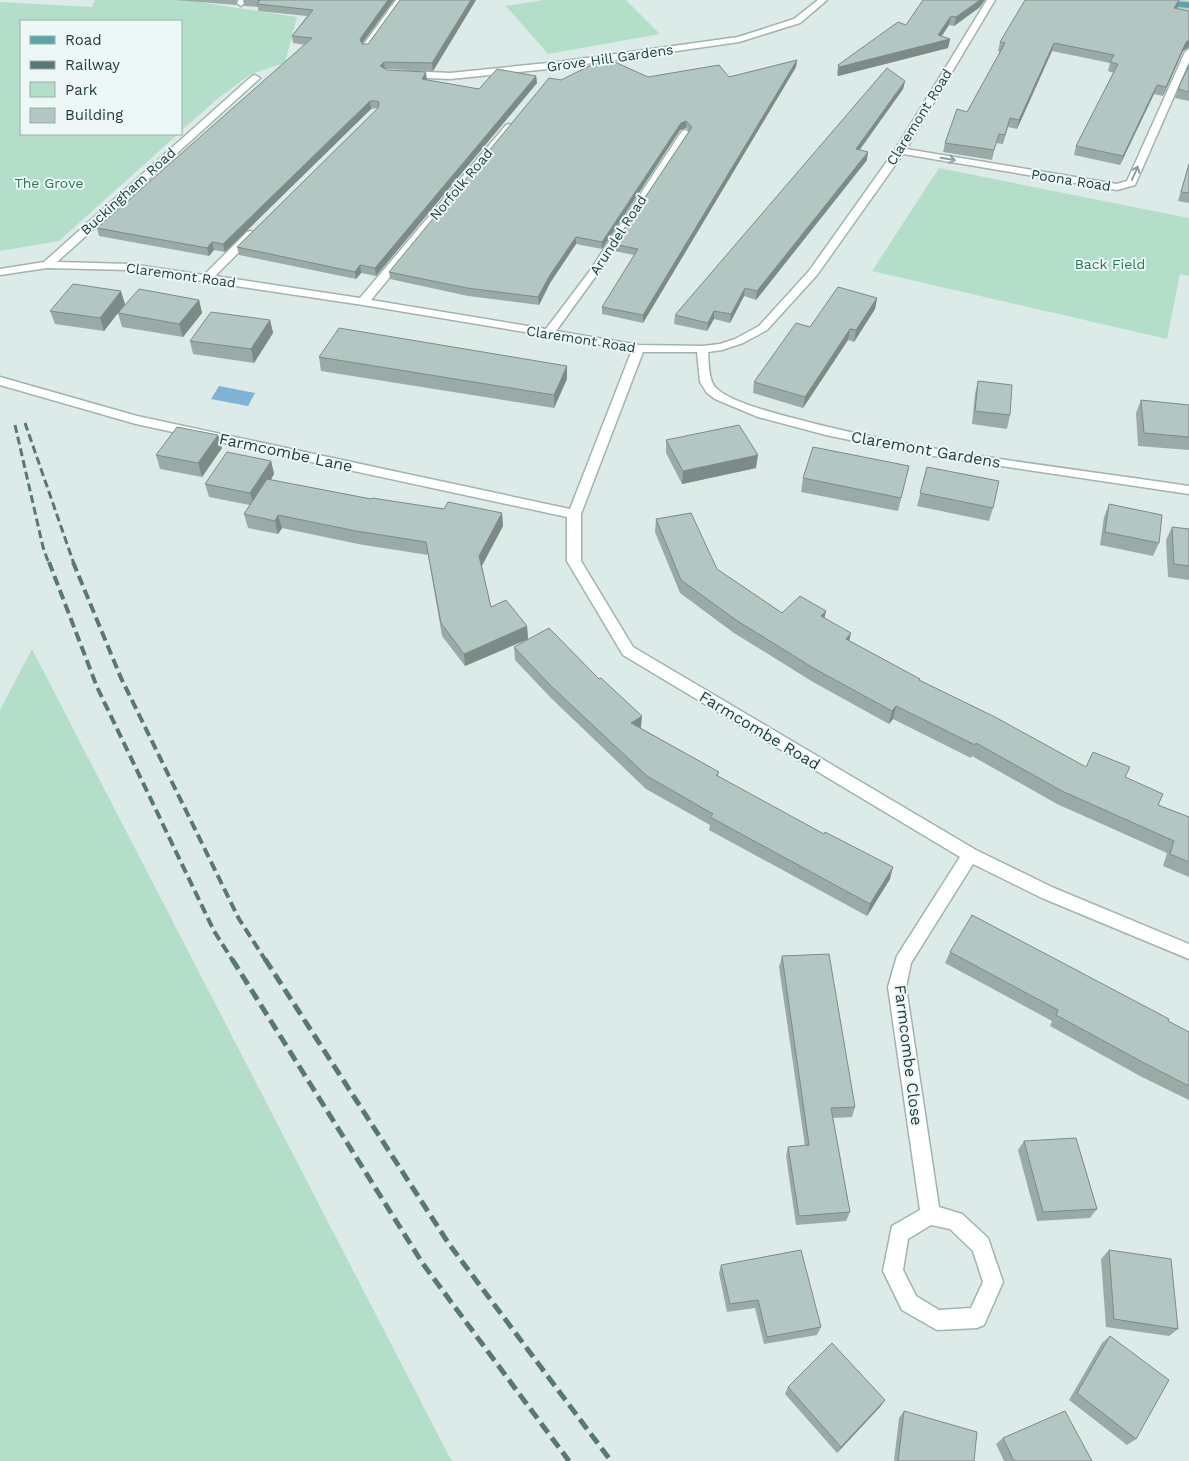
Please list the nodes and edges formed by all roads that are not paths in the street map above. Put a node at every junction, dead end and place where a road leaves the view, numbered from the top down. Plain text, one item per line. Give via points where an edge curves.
1 (400, 0) edge
2 (823, 0) edge
3 (991, 0) edge
4 (1143, 0) edge
5 (1189, 5) edge
6 (366, 47) edge
7 (1189, 52) edge
8 (397, 74) edge
9 (255, 78) dead end
10 (517, 118) edge
11 (685, 133) edge
12 (900, 151) junction
13 (256, 230) edge
14 (47, 265) junction
15 (0, 272) edge
16 (207, 278) junction
17 (363, 302) junction
18 (548, 334) junction
19 (639, 348) junction
20 (702, 349) junction
21 (0, 381) edge
22 (1189, 490) edge
23 (574, 514) junction
24 (970, 854) junction
25 (1189, 952) edge
26 (930, 1215) junction

1 - 6 street
2 - 8 street, Grove Hill Gardens via 797,20 739,39 555,70 450,76
3 - 12 street, Claremont Road
4 - 5 main road
12 -> 7 street, Poona Road via 1117,187 1131,183
9 - 14 street, Buckingham Road
10 - 17 street, Norfolk Road
11 - 18 street, Arundel Road via 594,273
12 - 20 street, Claremont Road via 813,274 782,309 763,328 739,341
13 - 16 street
14 - 15 street, Claremont Road
14 - 16 street, Claremont Road via 130,267
16 - 17 street, Claremont Road
17 - 18 street, Claremont Road
18 - 19 street, Claremont Road
19 - 20 street, Claremont Road
19 - 23 street, Farmcombe Road
20 - 22 street, Claremont Gardens via 706,382 711,390 762,414 907,448
21 - 23 street, Farmcombe Lane via 136,420
23 - 24 street, Farmcombe Road via 574,561 628,651
24 - 25 street, Farmcombe Road via 1048,893
24 - 26 street, Farmcombe Close via 903,961 898,987
26 - 26 street via 955,1221 981,1245 992,1282 977,1318 937,1320 908,1303 893,1271 899,1233

